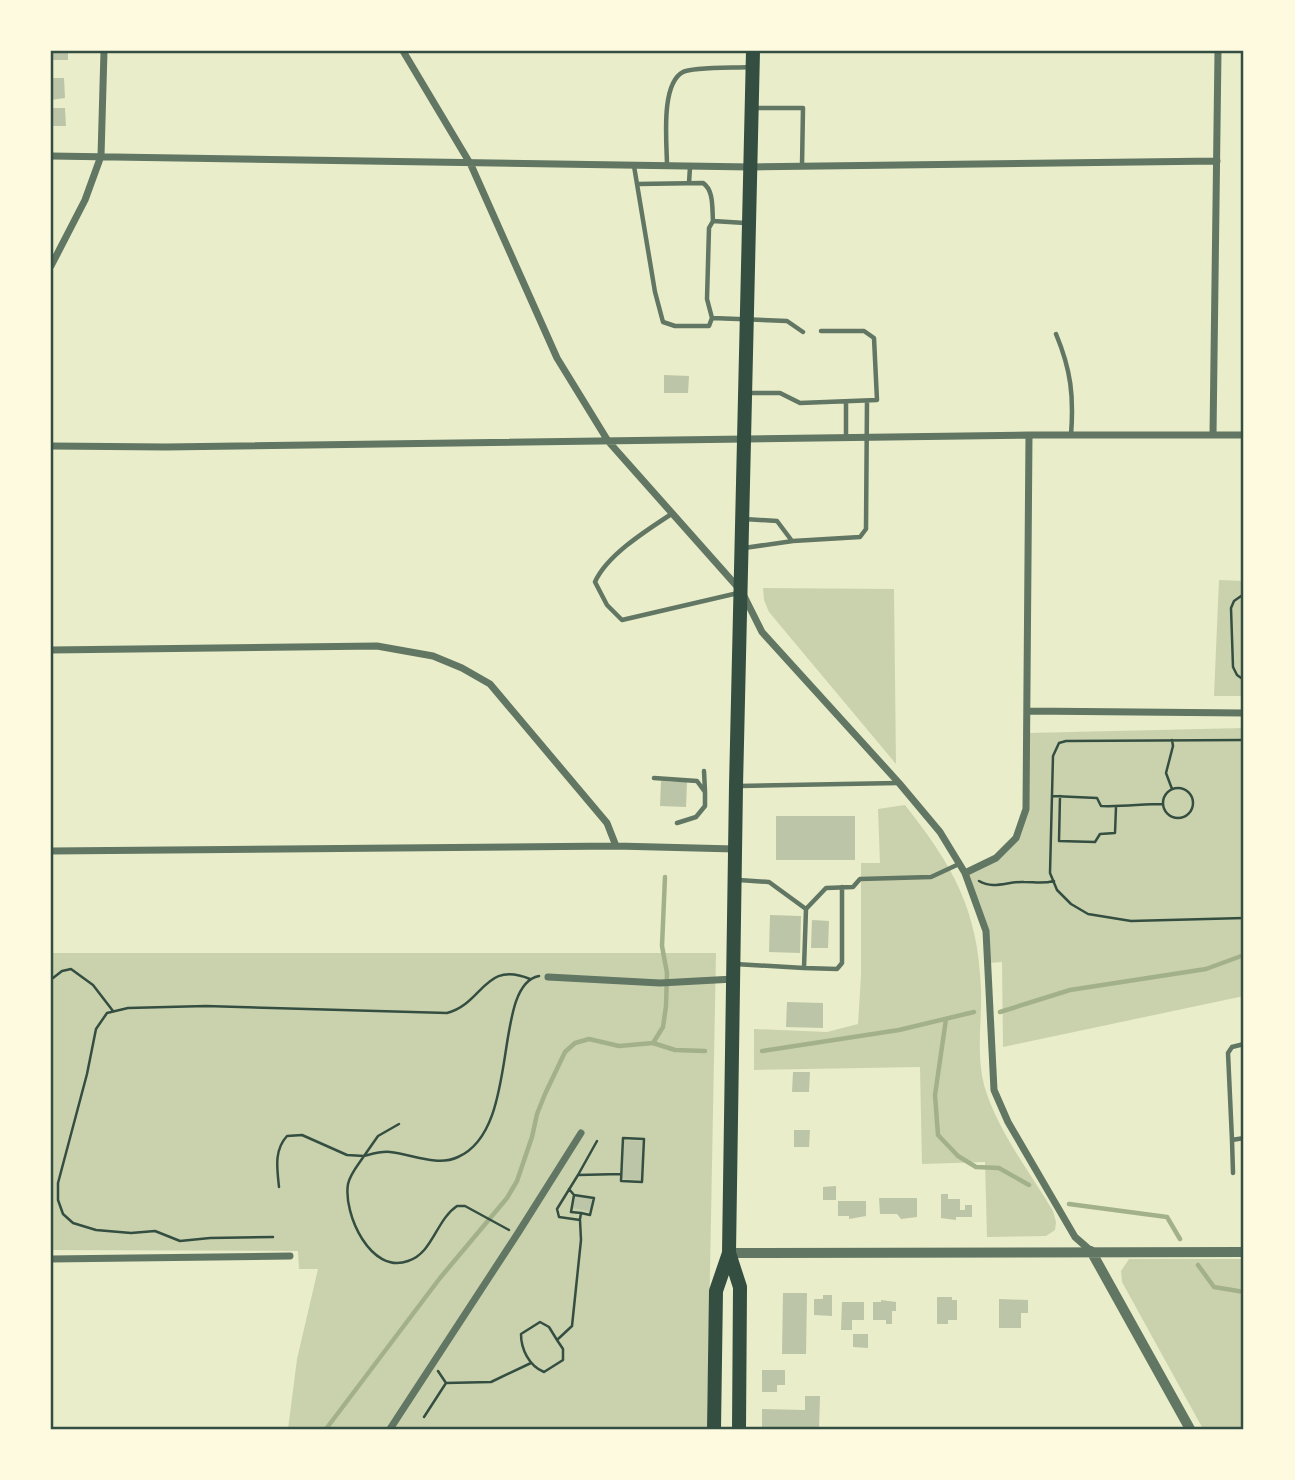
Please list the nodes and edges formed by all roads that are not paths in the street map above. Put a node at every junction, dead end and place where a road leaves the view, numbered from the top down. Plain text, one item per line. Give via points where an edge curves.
1 (104, 51) edge
2 (403, 51) edge
3 (753, 51) edge
4 (1218, 51) edge
5 (753, 67) junction
6 (752, 108) junction
7 (51, 156) edge
8 (102, 156) junction
9 (1217, 161) junction
10 (471, 164) junction
11 (635, 166) junction
12 (667, 166) junction
13 (690, 167) junction
14 (751, 167) junction
15 (802, 167) junction
16 (689, 183) junction
17 (637, 184) junction
18 (713, 221) junction
19 (750, 223) junction
20 (51, 266) edge
21 (712, 318) junction
22 (748, 319) junction
23 (803, 331) dead end
24 (821, 331) dead end
25 (1056, 334) dead end
26 (746, 393) junction
27 (867, 401) junction
28 (846, 402) junction
29 (1029, 435) junction
30 (1071, 435) junction
31 (1213, 435) junction
32 (1244, 435) edge
33 (846, 438) junction
34 (867, 438) junction
35 (745, 440) junction
36 (608, 441) junction
37 (51, 446) edge
38 (673, 513) junction
39 (744, 519) junction
40 (792, 541) junction
41 (743, 549) junction
42 (742, 592) junction
43 (51, 650) edge
44 (1028, 711) junction
45 (1244, 713) edge
46 (704, 771) dead end
47 (654, 778) dead end
48 (899, 783) junction
49 (736, 786) junction
50 (705, 792) junction
51 (677, 823) dead end
52 (616, 846) junction
53 (735, 849) junction
54 (51, 851) edge
55 (959, 864) junction
56 (969, 871) junction
57 (735, 880) junction
58 (842, 887) junction
59 (806, 909) junction
60 (734, 964) junction
61 (804, 968) junction
62 (548, 976) road end
63 (734, 979) junction
64 (1244, 1044) edge
65 (581, 1133) dead end
66 (1244, 1138) edge
67 (1232, 1140) junction
68 (1233, 1172) dead end
69 (1091, 1251) junction
70 (1244, 1252) edge
71 (729, 1253) junction
72 (290, 1256) dead end
73 (51, 1259) edge
74 (390, 1429) edge
75 (714, 1429) edge
76 (739, 1429) edge
77 (1190, 1429) edge

1 - 8 street
2 - 10 street
3 - 5 main road
4 - 9 street
5 - 6 main road
5 - 12 lane via 684,71 672,82
6 - 14 main road
6 - 15 lane via 803,108
7 - 8 street
8 - 10 street
8 - 20 street
9 - 15 street
9 - 31 street
10 - 11 street
10 - 36 street via 557,358
11 - 12 street
11 - 17 lane
12 - 13 street
13 - 14 street
13 - 16 lane
14 - 15 street
14 - 19 main road
16 - 17 lane
16 - 18 lane via 708,186
17 - 21 lane via 663,321 675,326 709,326
18 - 19 lane
18 - 21 lane via 707,299
19 - 22 main road
21 - 22 lane
22 - 23 lane via 786,321
22 - 26 main road
24 - 27 lane via 864,331 874,338 877,400
25 - 30 lane via 1072,384
26 - 28 lane via 780,393 800,403
26 - 35 main road
27 - 28 lane
27 - 34 lane
28 - 33 lane
29 - 30 street
29 - 34 street
29 - 44 street
30 - 31 street
31 - 32 street
33 - 34 street
33 - 35 street
34 - 40 lane via 866,528 860,537
35 - 36 street
35 - 39 main road
36 - 37 street
36 - 38 street
38 - 42 street
38 - 42 lane via 601,570 595,582 607,605 622,620
39 - 40 lane via 777,521
39 - 41 main road
40 - 41 lane
41 - 42 main road
42 - 48 street via 762,632
42 - 49 main road
43 - 52 street via 377,646 439,659 490,684 607,823
44 - 45 street
44 - 56 street via 1026,809 1016,838 996,858
46 - 50 lane
47 - 50 lane via 697,781
48 - 49 lane
48 - 55 street via 940,832
49 - 53 main road
50 - 51 lane via 705,806 696,817
52 - 53 street
52 - 54 street
53 - 57 main road
55 - 56 street
55 - 58 lane via 931,877 860,879 853,887
56 - 69 street via 986,931 994,1090 1074,1235
57 - 59 lane via 769,882
57 - 60 main road
58 - 59 lane via 826,888
58 - 61 lane via 842,963 837,968
59 - 61 lane
60 - 61 lane
60 - 63 main road
62 - 63 street via 660,984
63 - 71 main road
64 - 67 lane via 1228,1053
65 - 74 street
66 - 67 lane
67 - 68 lane
69 - 70 street
69 - 71 street
69 - 77 street
71 - 75 main road via 716,1291
71 - 76 main road via 740,1287
72 - 73 street

